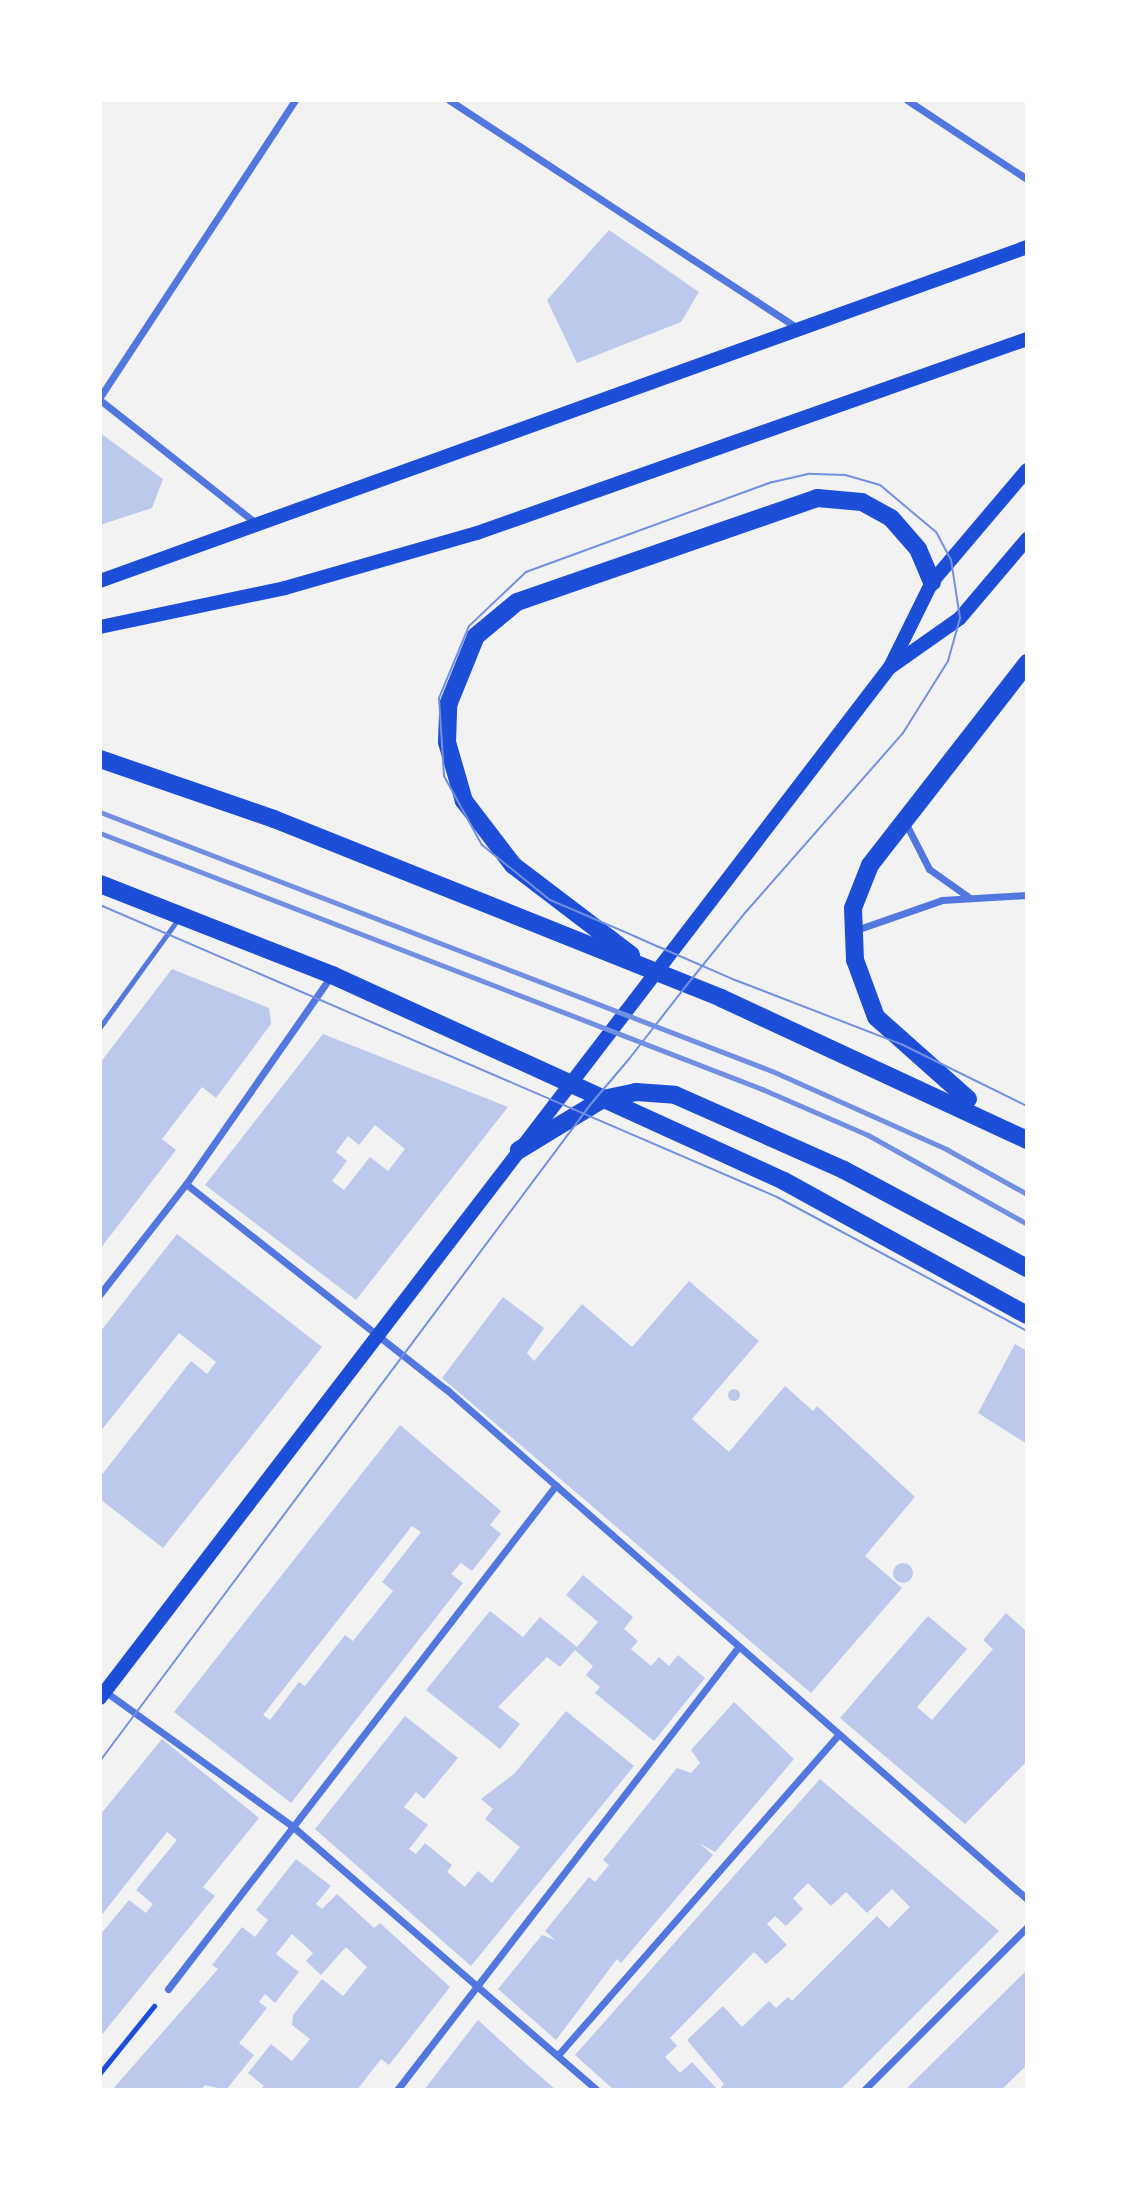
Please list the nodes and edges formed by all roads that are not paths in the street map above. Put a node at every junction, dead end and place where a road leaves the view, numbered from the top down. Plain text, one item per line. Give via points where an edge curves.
1 (295, 100) edge
2 (449, 100) edge
3 (907, 100) edge
4 (1027, 179) edge
5 (1027, 247) edge
6 (798, 328) junction
7 (1027, 340) edge
8 (100, 398) edge
9 (1027, 470) edge
10 (257, 524) junction
11 (1027, 538) edge
12 (100, 581) edge
13 (932, 582) junction
14 (100, 627) edge
15 (1027, 663) edge
16 (890, 667) junction
17 (100, 759) edge
18 (905, 820) junction
19 (102, 889) edge
20 (1027, 895) edge
21 (968, 897) junction
22 (180, 915) junction
23 (852, 932) junction
24 (648, 968) junction
25 (332, 975) junction
26 (100, 1027) edge
27 (1010, 1130) junction
28 (1027, 1140) edge
29 (519, 1150) junction
30 (186, 1184) junction
31 (1027, 1268) edge
32 (100, 1294) edge
33 (1027, 1314) edge
34 (556, 1485) junction
35 (739, 1646) junction
36 (101, 1692) edge
37 (838, 1735) junction
38 (291, 1825) junction
39 (1027, 1899) edge
40 (1027, 1927) edge
41 (479, 1985) junction
42 (168, 1989) road end
43 (558, 2055) junction
44 (397, 2090) edge
45 (597, 2090) edge
46 (864, 2090) edge

1 - 8 street
2 - 6 street
3 - 4 street
5 - 6 main road
6 - 10 main road
7 - 14 main road via 477,533 285,587
8 - 10 street
9 - 13 main road
10 - 12 main road
11 - 16 main road via 960,618
13 - 16 main road
13 - 24 main road via 918,549 891,517 862,502 817,498 517,602 476,636 448,705 447,743 464,801 513,865
15 - 18 main road
16 - 29 main road
17 - 24 main road via 274,819
18 - 21 street via 929,869
18 - 23 main road via 860,883
19 - 22 main road
20 - 21 street
21 - 23 street via 906,908
22 - 25 main road
22 - 26 lane
23 - 27 main road via 859,980 876,1017 901,1044
24 - 27 main road
25 - 30 street
25 - 33 main road via 783,1181
27 - 28 main road
29 - 31 main road via 603,1099 636,1092 675,1095 844,1170
29 - 36 main road
30 - 32 street
30 - 34 street via 419,1367
34 - 35 street
34 - 38 street
35 - 37 street
35 - 41 street
36 - 38 street
37 - 39 street
37 - 43 street
38 - 41 street
38 - 42 street
40 - 46 street
41 - 43 street
41 - 44 street
43 - 45 street

